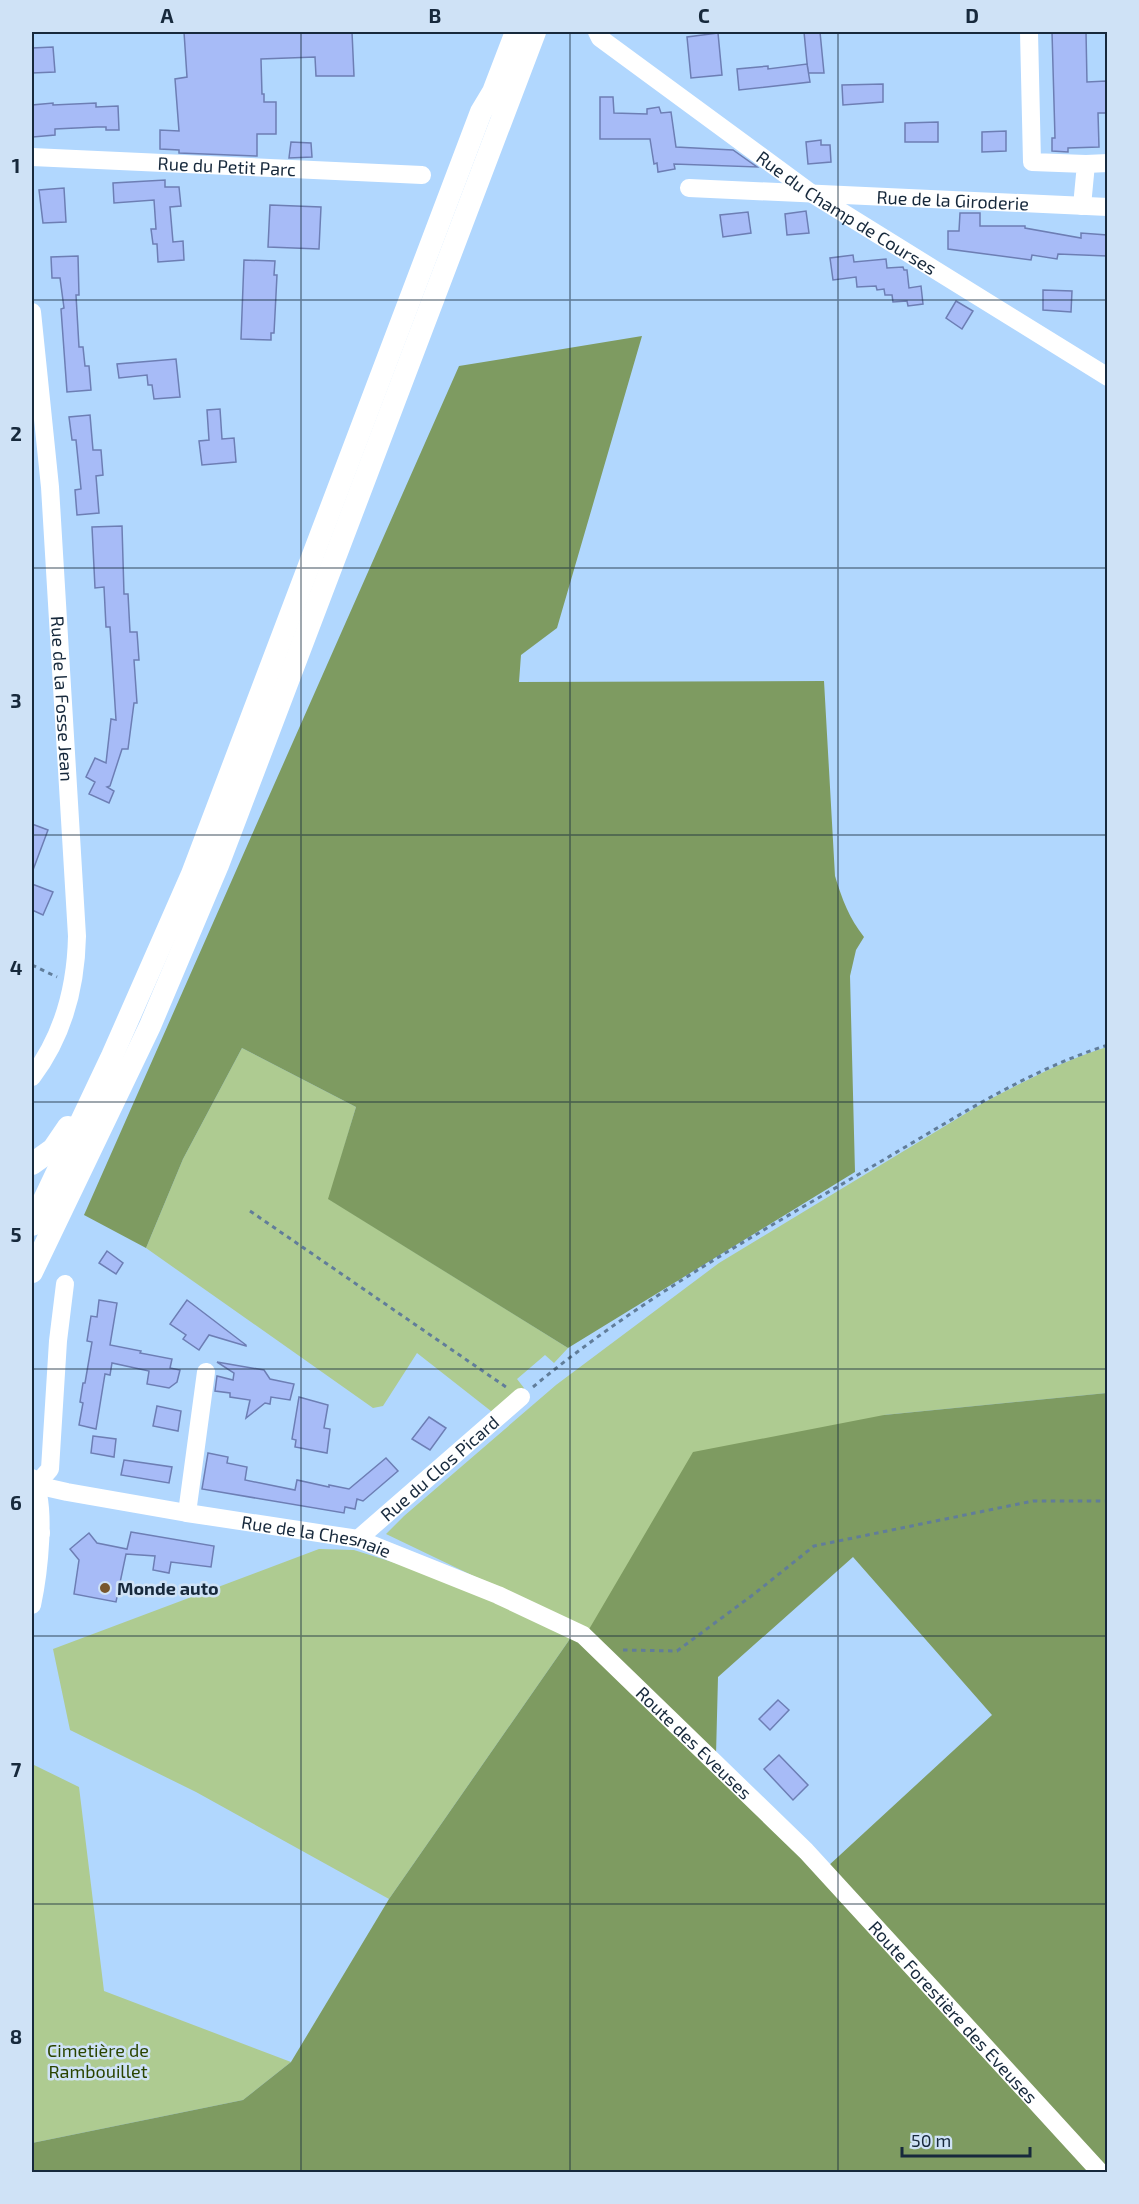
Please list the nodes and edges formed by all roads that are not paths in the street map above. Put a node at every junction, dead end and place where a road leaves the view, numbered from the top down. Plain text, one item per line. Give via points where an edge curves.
1 (502, 32) edge
2 (516, 32) edge
3 (535, 32) edge
4 (597, 32) edge
5 (1029, 32) edge
6 (481, 112) junction
7 (32, 157) edge
8 (1107, 163) edge
9 (1086, 164) junction
10 (423, 175) dead end
11 (689, 188) dead end
12 (811, 193) junction
13 (1082, 206) junction
14 (1107, 207) edge
15 (32, 312) edge
16 (1107, 377) edge
17 (121, 1035) junction
18 (32, 1077) edge
19 (32, 1164) edge
20 (32, 1226) edge
21 (32, 1272) edge
22 (66, 1284) dead end
23 (206, 1372) dead end
24 (521, 1397) road end
25 (34, 1482) edge
26 (187, 1513) junction
27 (35, 1539) edge
28 (358, 1539) junction
29 (32, 1605) edge
30 (583, 1635) joint
31 (806, 1851) joint
32 (1100, 2172) edge

1 - 6 main road
2 - 6 main road
3 - 21 main road via 218,866 150,1026
4 - 12 street, Rue du Champ de Courses
5 - 9 street via 1032,162
6 - 17 main road via 192,874
7 - 10 street, Rue du Petit Parc
8 - 9 street
9 - 13 street
11 - 12 street, Rue de la Giroderie
12 - 13 street, Rue de la Giroderie
12 - 16 street, Rue du Champ de Courses
13 - 14 street, Rue de la Giroderie
15 - 18 street, Rue de la Fosse Jean via 50,487 77,936 73,985 57,1037
17 - 19 main road via 107,1051 65,1132 53,1149
17 - 20 main road
22 - 25 street via 58,1341 50,1469
23 - 26 street
24 - 28 street, Rue du Clos Picard
25 - 26 street, Rue de la Chesnaie via 67,1492
25 - 27 street via 40,1507
26 - 28 street, Rue de la Chesnaie
27 - 29 street via 37,1573
28 - 30 street, Rue de la Chesnaie via 498,1595
30 - 31 street, Route des Eveuses
31 - 32 street, Route Forestière des Eveuses

